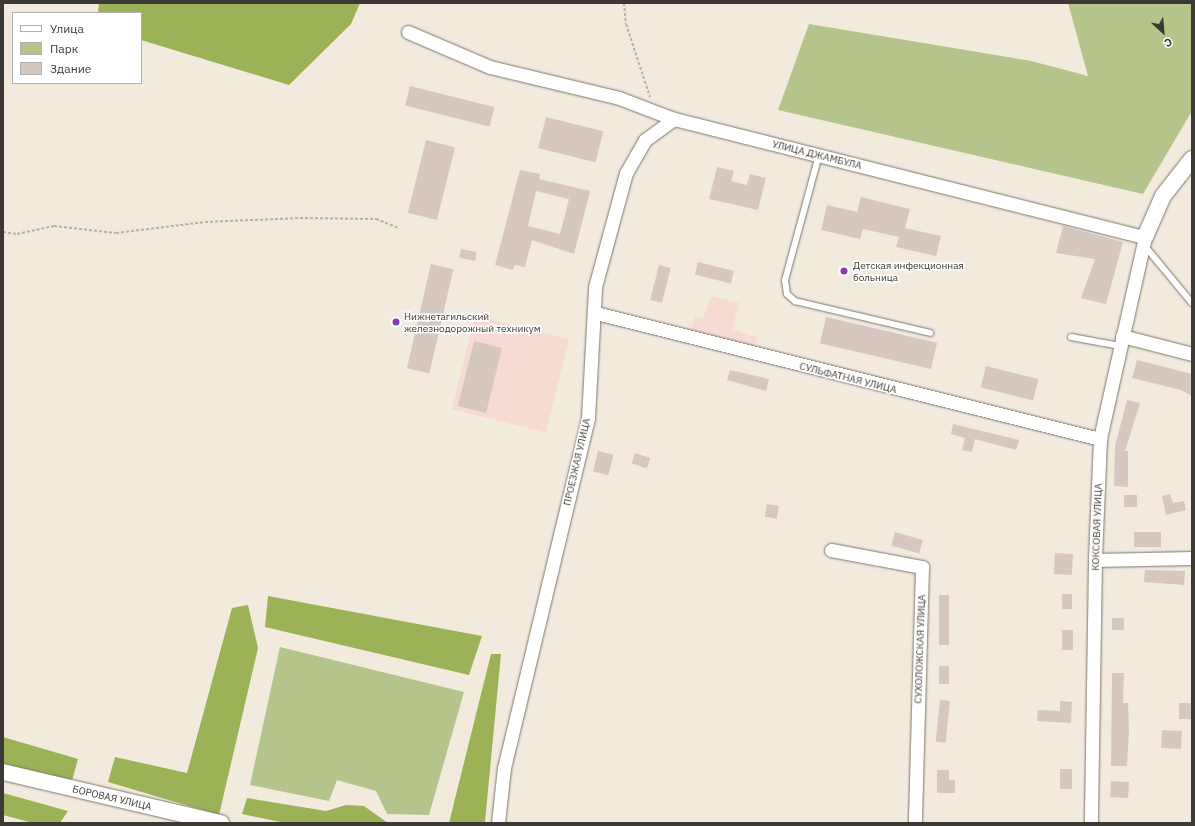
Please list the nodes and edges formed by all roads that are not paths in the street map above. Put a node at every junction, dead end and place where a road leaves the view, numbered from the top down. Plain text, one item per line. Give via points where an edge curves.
1 (408, 32) dead end
2 (674, 119) junction
3 (819, 155) junction
4 (1192, 159) edge
5 (1144, 240) junction
6 (1192, 303) edge
7 (596, 313) junction
8 (930, 333) dead end
9 (1071, 337) dead end
10 (1121, 341) junction
11 (1192, 354) edge
12 (1100, 439) junction
13 (831, 550) dead end
14 (1192, 558) edge
15 (1095, 560) junction
16 (3, 772) edge
17 (221, 823) edge
18 (498, 823) edge
19 (915, 823) edge
20 (1091, 823) edge

1 - 2 street, УЛИЦА ДЖАМБУЛА via 490,67 619,98
2 - 3 street, УЛИЦА ДЖАМБУЛА
2 - 7 street, ПРОЕЗЖАЯ УЛИЦА via 645,140 626,172 595,287
3 - 5 street, УЛИЦА ДЖАМБУЛА
3 - 8 lane via 785,280 787,294 795,301
4 - 5 street via 1163,196
5 - 6 lane
5 - 10 street, КОКСОВАЯ УЛИЦА
7 - 12 street, СУЛЬФАТНАЯ УЛИЦА
7 - 18 street, ПРОЕЗЖАЯ УЛИЦА via 588,418 504,768
9 - 10 lane
10 - 11 street
10 - 12 street, КОКСОВАЯ УЛИЦА
12 - 15 street, КОКСОВАЯ УЛИЦА
13 - 19 street, СУХОЛОЖСКАЯ УЛИЦА via 922,567
14 - 15 street
15 - 20 street, КОКСОВАЯ УЛИЦА
16 - 17 street, БОРОВАЯ УЛИЦА

